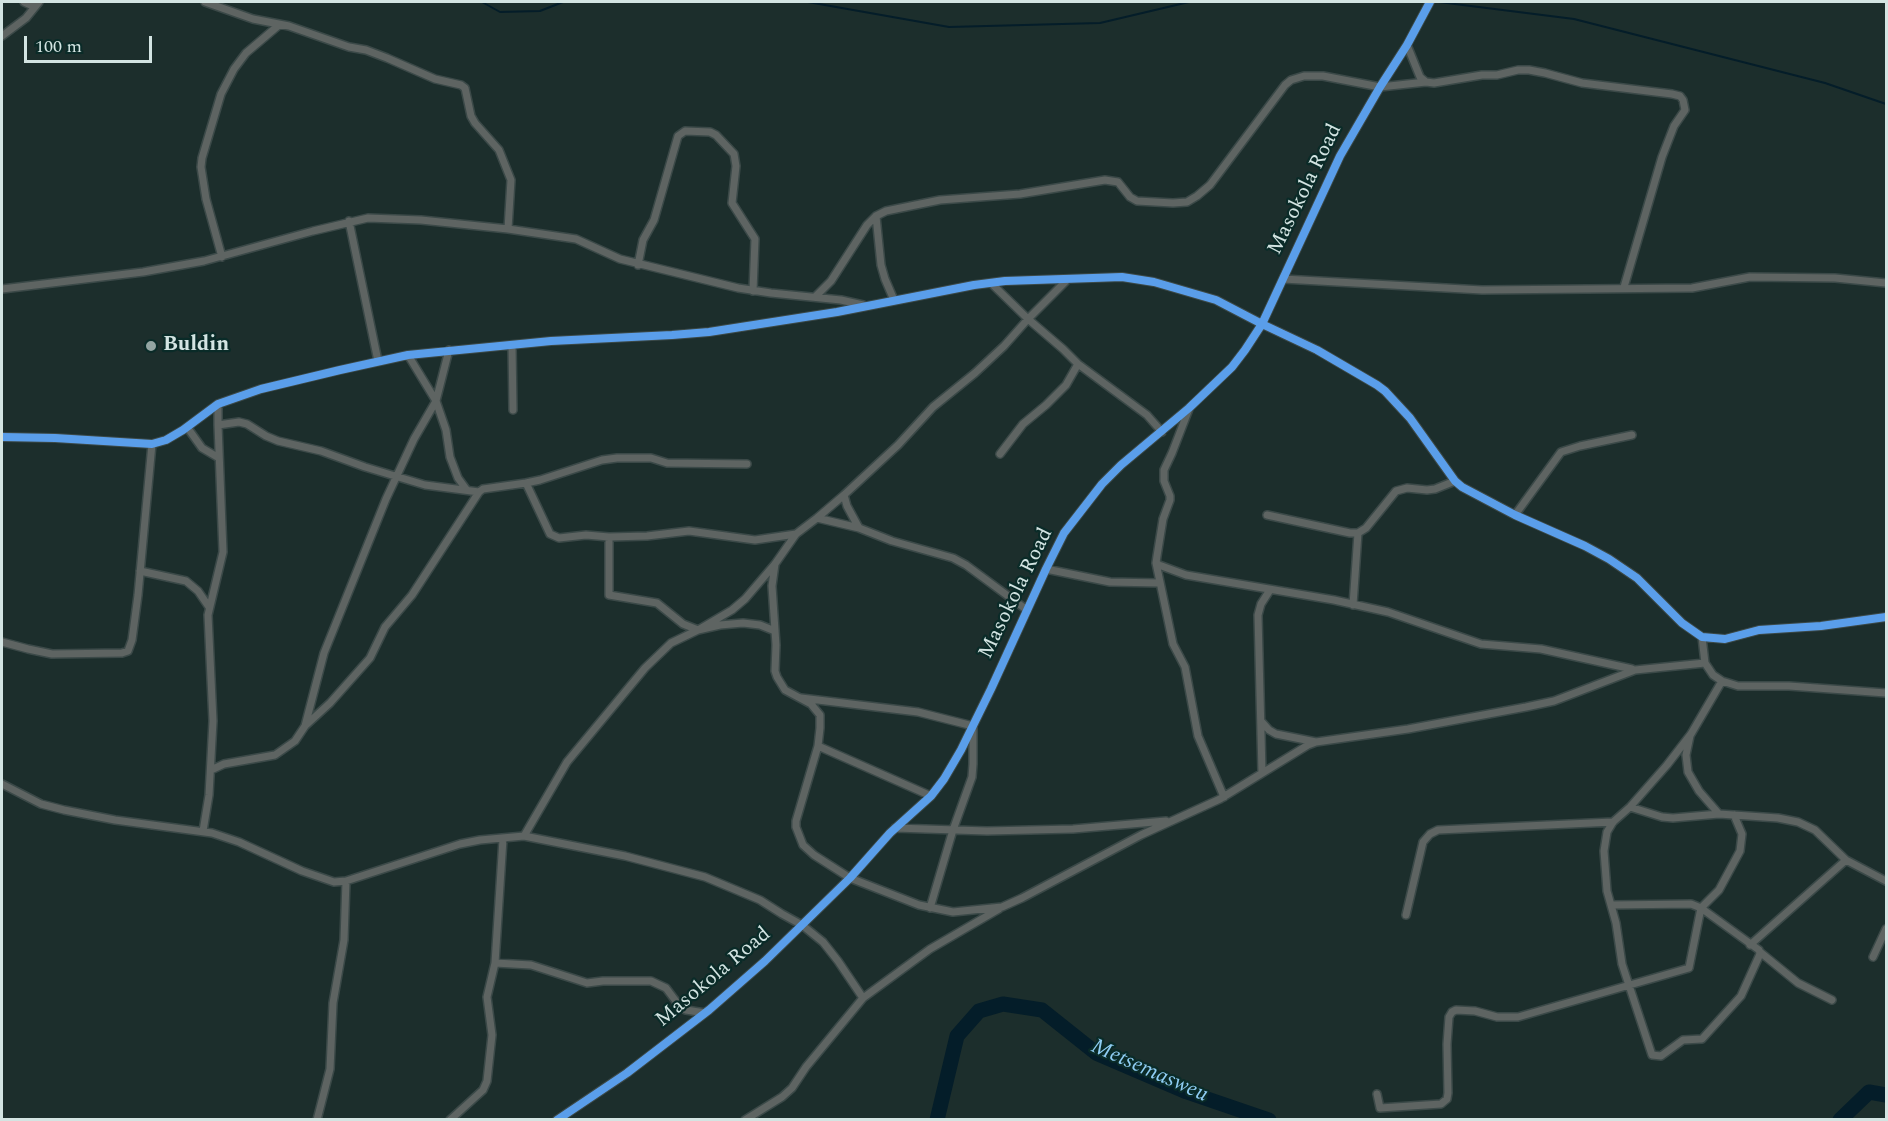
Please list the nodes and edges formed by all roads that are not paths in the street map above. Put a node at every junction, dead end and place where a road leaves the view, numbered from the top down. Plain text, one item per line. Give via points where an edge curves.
1 (24, 2) edge
2 (205, 2) edge
3 (1430, 2) edge
4 (37, 4) edge
5 (279, 25) junction
6 (2, 36) edge
7 (1407, 45) junction
8 (1426, 82) junction
9 (1380, 87) junction
10 (876, 216) junction
11 (350, 222) junction
12 (508, 229) junction
13 (222, 257) junction
14 (638, 265) junction
15 (1068, 279) junction
16 (1283, 279) junction
17 (991, 283) junction
18 (1887, 283) edge
19 (2, 288) edge
20 (1624, 288) junction
21 (753, 291) junction
22 (815, 297) junction
23 (894, 300) junction
24 (868, 306) junction
25 (1028, 319) junction
26 (1262, 324) junction
27 (512, 345) junction
28 (449, 350) junction
29 (408, 355) junction
30 (378, 361) junction
31 (1078, 364) junction
32 (436, 401) junction
33 (218, 404) junction
34 (1189, 408) junction
35 (513, 410) dead end
36 (218, 425) junction
37 (187, 427) junction
38 (1162, 432) junction
39 (1632, 435) dead end
40 (2, 437) edge
41 (152, 444) junction
42 (1000, 454) dead end
43 (219, 458) junction
44 (747, 464) dead end
45 (397, 476) junction
46 (1455, 481) junction
47 (526, 483) junction
48 (466, 489) junction
49 (479, 492) junction
50 (844, 495) junction
51 (1267, 515) dead end
52 (1515, 515) junction
53 (818, 518) junction
54 (859, 528) junction
55 (1358, 533) junction
56 (796, 534) junction
57 (609, 537) junction
58 (1156, 563) junction
59 (775, 564) junction
60 (1046, 569) junction
61 (140, 571) junction
62 (1160, 583) junction
63 (1270, 590) junction
64 (1353, 605) junction
65 (208, 607) junction
66 (1027, 610) junction
67 (1887, 617) edge
68 (698, 630) junction
69 (775, 630) junction
70 (1702, 638) junction
71 (2, 642) edge
72 (1705, 663) junction
73 (1635, 670) junction
74 (1722, 681) junction
75 (1887, 693) edge
76 (801, 698) junction
77 (1261, 721) junction
78 (305, 726) junction
79 (973, 726) junction
80 (1691, 734) junction
81 (1316, 742) junction
82 (818, 746) junction
83 (212, 751) junction
84 (229, 763) junction
85 (211, 770) junction
86 (1262, 773) junction
87 (2, 784) edge
88 (931, 796) junction
89 (1224, 797) junction
90 (1630, 807) junction
91 (1719, 814) junction
92 (1734, 815) junction
93 (1172, 820) junction
94 (1613, 822) junction
95 (895, 828) junction
96 (953, 830) junction
97 (203, 831) junction
98 (524, 837) junction
99 (503, 839) junction
100 (1846, 860) junction
101 (850, 878) junction
102 (346, 881) junction
103 (1887, 881) edge
104 (1611, 904) junction
105 (1002, 907) junction
106 (930, 908) junction
107 (1701, 908) junction
108 (1406, 915) dead end
109 (802, 925) junction
110 (1887, 929) edge
111 (1750, 945) junction
112 (1760, 952) junction
113 (1873, 957) dead end
114 (495, 963) junction
115 (1628, 985) junction
116 (863, 998) junction
117 (1832, 1000) dead end
118 (705, 1013) junction
119 (1377, 1094) dead end
120 (317, 1119) edge
121 (450, 1119) edge
122 (557, 1119) edge
123 (744, 1119) edge

1 - 4 street
2 - 5 street
3 - 7 street, Masokola Road
4 - 6 street
5 - 12 street via 366,50 465,88 471,116 499,150 512,180
5 - 13 street via 246,53 234,69 221,94 202,158 206,199
7 - 8 street via 1420,77
7 - 9 street, Masokola Road
8 - 9 street
8 - 20 street via 1529,70 1582,82 1672,94 1683,100 1685,110 1662,157
9 - 10 street via 1323,76 1291,80 1210,185 1186,202 1137,201 1118,182 1105,180 1020,194 940,200 898,207
9 - 16 street, Masokola Road via 1340,156
10 - 22 street via 831,281
10 - 23 street via 881,265
11 - 12 street via 387,218
11 - 13 street
11 - 30 street
12 - 14 street via 576,239
13 - 19 street via 143,272
14 - 21 street
14 - 21 street via 678,136 685,131 710,132 736,159 732,203 755,239
15 - 17 street
15 - 25 street
15 - 26 street via 1122,277 1154,282 1216,300
16 - 20 street via 1482,290
16 - 26 street, Masokola Road
17 - 23 street
17 - 25 street
18 - 20 street via 1750,277 1692,288
21 - 22 street
22 - 24 street
23 - 24 street
24 - 27 street via 709,332
25 - 31 street
25 - 50 street
26 - 34 street, Masokola Road via 1232,367
26 - 46 street via 1317,350 1385,391 1410,418
27 - 28 street
27 - 35 street
28 - 29 street
28 - 32 street
29 - 30 street
29 - 32 street
30 - 33 street via 261,389
31 - 38 street via 1147,415
31 - 42 street via 1066,386 1023,424
32 - 45 street
32 - 48 street via 450,457
33 - 36 street
33 - 37 street
34 - 38 street, Masokola Road
34 - 58 street via 1164,470 1170,500
36 - 43 street
36 - 45 street via 239,422 278,441
37 - 41 street
37 - 43 street via 202,448
38 - 60 street, Masokola Road via 1102,484 1065,533
39 - 52 street via 1561,452
40 - 41 street
41 - 61 street
43 - 65 street via 223,552
44 - 47 street via 617,458
45 - 48 street via 434,487
45 - 78 street via 324,653
46 - 52 street
46 - 55 street via 1427,490 1396,491
47 - 49 street
47 - 57 street via 554,537
48 - 49 street
49 - 78 street via 412,595 385,627 370,658
50 - 53 street
50 - 54 street
51 - 55 street
52 - 70 street via 1609,559 1637,578
53 - 54 street
53 - 56 street
54 - 66 street via 953,558
55 - 64 street
56 - 57 street via 754,540 689,531
56 - 59 street
57 - 68 street via 609,595 657,603 683,624
58 - 62 street
58 - 63 street via 1186,575
59 - 68 street via 745,599
59 - 69 street
60 - 62 street via 1110,582
60 - 66 street, Masokola Road
61 - 65 street via 186,581
61 - 71 street via 128,651 52,654
62 - 89 street via 1173,644 1185,667 1198,736
63 - 64 street
63 - 77 street via 1258,615
64 - 73 street via 1481,644 1541,649
65 - 83 street
66 - 79 street, Masokola Road
67 - 70 street via 1765,630 1725,639
68 - 69 street via 743,623
68 - 98 street via 672,643 645,668 567,762
69 - 76 street via 777,677 785,690
70 - 72 street
72 - 73 street
72 - 74 street
73 - 81 street via 1526,707
74 - 75 street via 1745,687
74 - 80 street
76 - 79 street via 918,712
76 - 82 street via 820,715
77 - 81 street via 1276,734
77 - 86 street
78 - 84 street via 295,741 275,755
79 - 88 street, Masokola Road
79 - 96 street via 972,777
80 - 90 street
80 - 91 street via 1686,755 1688,772
81 - 86 street
82 - 88 street
82 - 101 street via 796,826 808,850
83 - 84 street
83 - 85 street
84 - 85 street
85 - 97 street
86 - 89 street
87 - 97 street via 30,799 64,810
88 - 95 street, Masokola Road
89 - 93 street
90 - 91 street via 1662,818
90 - 94 street
91 - 92 street
92 - 100 street via 1798,822 1815,830
92 - 107 street via 1742,834 1740,851 1719,890
93 - 96 street via 1073,829
93 - 105 street
94 - 104 street via 1604,851
94 - 108 street via 1438,830 1423,842
95 - 96 street
95 - 101 street, Masokola Road
96 - 106 street
97 - 102 street via 239,842 302,871 334,882
98 - 99 street
98 - 109 street via 705,877 760,900
99 - 102 street via 460,844
99 - 114 street
100 - 103 street
100 - 111 street
101 - 106 street
101 - 109 street, Masokola Road
102 - 120 street via 344,940 333,1002 330,1069
104 - 107 street via 1691,904
104 - 115 street
105 - 106 street via 952,912
105 - 116 street via 930,949
107 - 111 street
107 - 115 street via 1689,968
109 - 116 street via 828,948
109 - 118 street, Masokola Road
110 - 113 street
111 - 112 street
112 - 115 street via 1741,996 1702,1039 1683,1040 1659,1056 1652,1055
112 - 117 street via 1798,983
114 - 118 street via 539,967 587,983 651,981 666,988 681,1008
114 - 121 street via 487,997 492,1035 487,1081 483,1090
115 - 119 street via 1518,1017 1456,1010 1449,1017 1447,1099 1442,1104 1380,1108
116 - 123 street via 792,1088
118 - 122 street, Masokola Road

